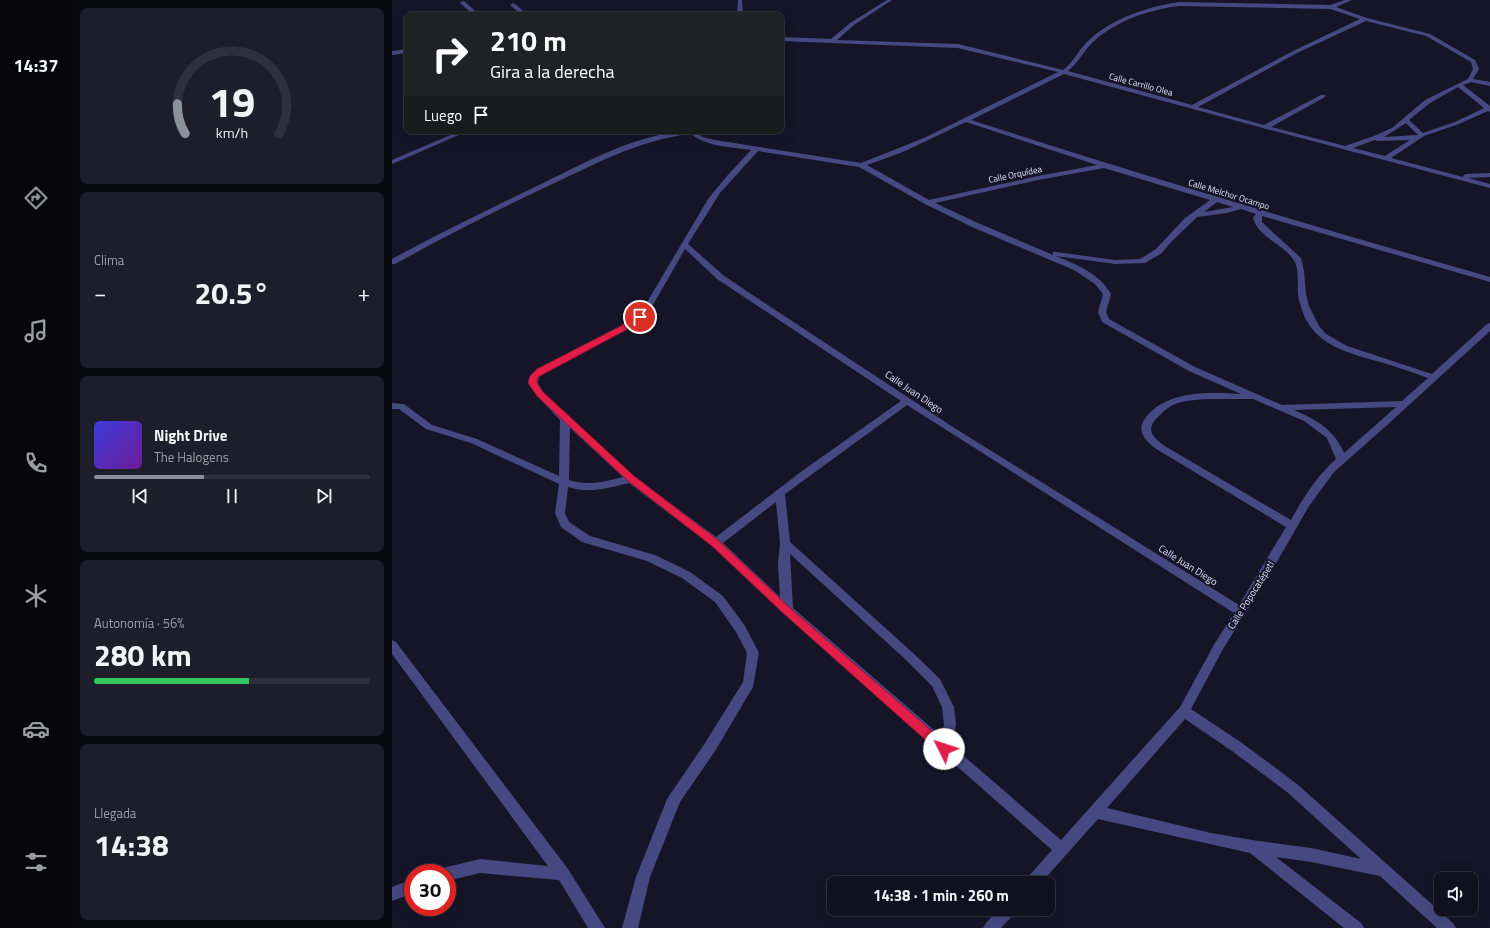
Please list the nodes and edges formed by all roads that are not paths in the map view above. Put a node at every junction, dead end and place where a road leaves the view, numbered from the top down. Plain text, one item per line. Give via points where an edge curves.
1 (740, 0) edge
2 (890, 0) edge
3 (1310, 0) edge
4 (1350, 0) edge
5 (463, 3) dead end
6 (513, 6) dead end
7 (1334, 6) junction
8 (474, 12) edge
9 (521, 12) edge
10 (740, 12) edge
11 (1365, 19) junction
12 (784, 39) edge
13 (832, 41) junction
14 (404, 51) edge
15 (392, 53) edge
16 (1065, 72) junction
17 (1470, 80) junction
18 (1490, 84) edge
19 (1459, 85) junction
20 (1323, 96) dead end
21 (1193, 108) junction
22 (1489, 109) edge
23 (965, 120) junction
24 (1406, 120) junction
25 (1266, 127) junction
26 (458, 134) edge
27 (676, 134) edge
28 (695, 134) edge
29 (1420, 136) junction
30 (1374, 139) junction
31 (1344, 148) junction
32 (755, 150) junction
33 (1387, 158) junction
34 (392, 162) edge
35 (861, 165) junction
36 (1106, 166) junction
37 (1490, 175) edge
38 (1453, 176) junction
39 (1490, 186) edge
40 (1216, 199) junction
41 (928, 202) junction
42 (1241, 207) junction
43 (1260, 213) junction
44 (1195, 215) junction
45 (684, 244) junction
46 (1042, 252) junction
47 (392, 262) edge
48 (1490, 280) edge
49 (1490, 326) edge
50 (1433, 377) junction
51 (1258, 397) junction
52 (907, 401) junction
53 (1404, 404) junction
54 (392, 406) edge
55 (1282, 407) junction
56 (565, 419) junction
57 (1341, 459) junction
58 (631, 479) junction
59 (564, 482) junction
60 (780, 494) junction
61 (1293, 526) junction
62 (716, 543) junction
63 (785, 543) junction
64 (787, 610) junction
65 (1240, 611) junction
66 (392, 645) edge
67 (1184, 711) junction
68 (944, 749) junction
69 (1096, 812) junction
70 (1252, 847) junction
71 (1062, 850) junction
72 (1384, 871) junction
73 (456, 872) edge
74 (563, 874) junction
75 (1038, 876) edge
76 (404, 889) edge
77 (392, 894) edge
78 (1002, 916) edge
79 (597, 928) edge
80 (630, 928) edge
81 (991, 928) edge
82 (1356, 928) edge
83 (1448, 928) edge

1 - 10 street
2 - 13 street via 852,24
3 - 7 street
4 - 7 street
5 - 8 street
6 - 9 street
7 - 11 street
7 - 16 street via 1170,5 1117,22 1102,31
11 - 17 street via 1414,30 1436,39 1474,61 1476,69
11 - 21 street via 1295,52
12 - 13 street, Calle Carrillo Olea
13 - 16 street, Calle Carrillo Olea via 948,45
14 - 15 street
16 - 21 street, Calle Carrillo Olea
16 - 23 street
17 - 18 street
17 - 19 street
19 - 22 street
19 - 24 street via 1422,104
20 - 25 street
21 - 25 street, Calle Carrillo Olea
22 - 29 street
23 - 35 street via 897,152
23 - 36 street, Calle Melchor Ocampo
24 - 29 street
24 - 30 street
25 - 31 street, Calle Carrillo Olea
26 - 34 street
27 - 47 street via 603,157 461,224
28 - 32 street via 707,141
29 - 30 street
29 - 33 street
30 - 31 street
31 - 33 street, Calle Carrillo Olea
32 - 35 street
32 - 45 street via 707,206
33 - 38 street, Calle Carrillo Olea
35 - 41 street
36 - 40 street, Calle Melchor Ocampo
36 - 41 street, Calle Orquídea
37 - 38 street
38 - 39 street, Calle Carrillo Olea
40 - 42 street, Calle Melchor Ocampo
40 - 44 street
41 - 46 street via 975,225
42 - 43 street, Calle Melchor Ocampo
42 - 44 street
43 - 48 street, Calle Melchor Ocampo
43 - 50 street via 1258,222 1297,258 1301,269 1302,295 1314,327 1321,334 1348,350
44 - 46 street via 1159,251 1142,261 1115,262
45 - 52 street, Calle Juan Diego via 720,277
45 - 56 street via 640,317 535,376 533,383 540,394
46 - 51 street via 1076,268 1099,283 1107,294 1102,312 1105,320 1111,325 1192,370
49 - 50 street, Calle Popocatépetl
50 - 53 street, Calle Popocatépetl
51 - 55 street
51 - 61 street via 1202,397 1175,401 1164,406 1148,422 1146,434 1155,444
52 - 60 street
52 - 65 street, Calle Juan Diego
53 - 55 street
53 - 57 street, Calle Popocatépetl
54 - 59 street via 401,406 429,427 474,441
55 - 57 street via 1307,419 1330,436
56 - 58 street
56 - 59 street
57 - 61 street, Calle Popocatépetl via 1319,483
58 - 59 street via 597,487 580,487
58 - 62 street
59 - 80 street via 560,513 565,524 586,539 651,558 686,575 719,599 741,628 753,654 750,683 674,799 643,877
60 - 62 street
60 - 63 street
61 - 65 street, Calle Popocatépetl
62 - 64 street
63 - 64 street
63 - 68 street via 936,683 948,707 950,725
64 - 68 street
65 - 67 street, Calle Popocatépetl via 1218,646
66 - 74 street
67 - 69 street, Calle Popocatépetl
67 - 72 street via 1292,788
68 - 71 street
69 - 70 street
69 - 71 street, Calle Popocatépetl
70 - 72 street via 1310,855
70 - 82 street
71 - 75 street, Calle Popocatépetl
72 - 83 street
73 - 74 street via 480,866
74 - 79 street
76 - 77 street
78 - 81 street

